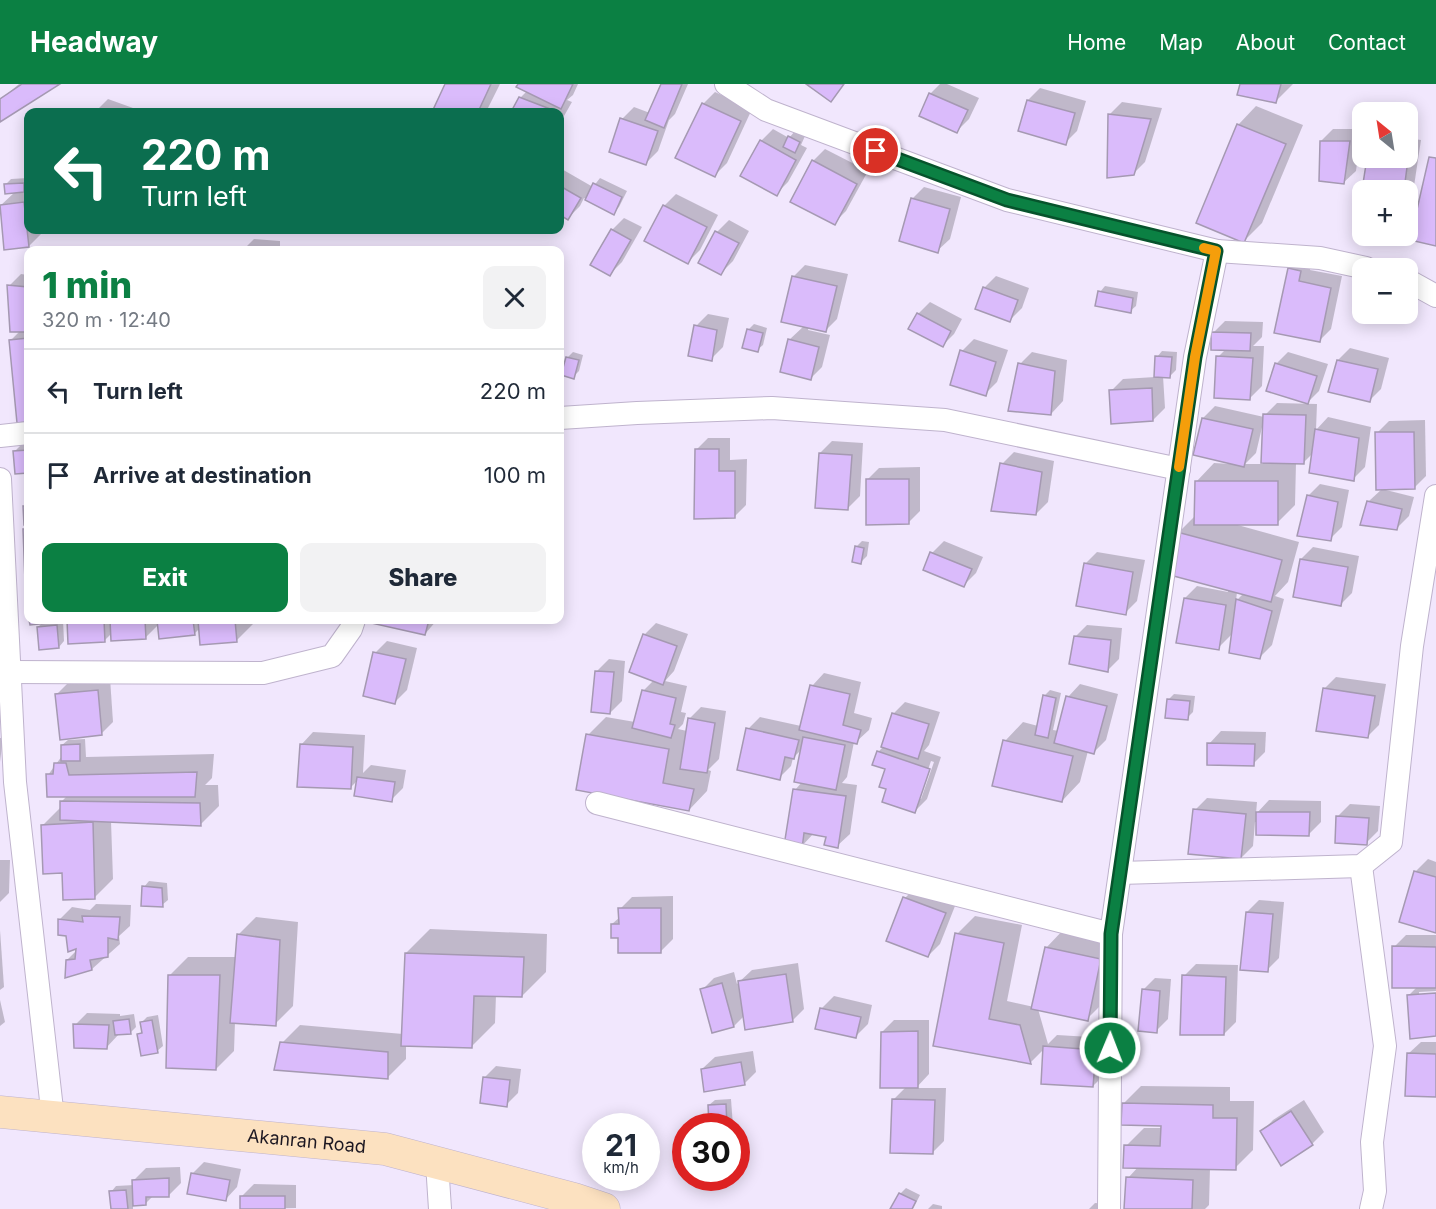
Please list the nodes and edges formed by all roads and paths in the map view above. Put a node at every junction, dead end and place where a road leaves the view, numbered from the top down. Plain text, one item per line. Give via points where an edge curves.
1 (726, 84) edge
2 (1216, 251) junction
3 (1352, 265) edge
4 (1418, 286) edge
5 (1436, 296) edge
6 (564, 418) edge
7 (24, 433) edge
8 (0, 436) edge
9 (1179, 469) junction
10 (0, 479) edge
11 (1436, 496) edge
12 (353, 624) edge
13 (9, 672) junction
14 (7, 782) edge
15 (597, 803) dead end
16 (1361, 866) junction
17 (1120, 873) junction
18 (1111, 934) junction
19 (0, 1112) edge
20 (53, 1118) junction
21 (436, 1163) junction
22 (440, 1209) edge
23 (604, 1209) edge
24 (1109, 1209) edge
25 (1371, 1209) edge

1 - 2 street via 766,110 1007,200
2 - 3 street via 1320,258
2 - 9 street
4 - 5 street
6 - 9 street via 772,408 945,420
7 - 8 street
9 - 17 street
10 - 13 street
11 - 16 street via 1412,646 1391,842
12 - 13 street via 332,656 263,673
13 - 14 street
14 - 20 street
15 - 18 street
16 - 17 street
16 - 25 street via 1385,1046 1372,1142 1375,1191
17 - 18 street
18 - 24 street
19 - 20 main road, Akanran Road
20 - 21 main road, Akanran Road via 385,1149
21 - 22 street
21 - 23 main road, Akanran Road

